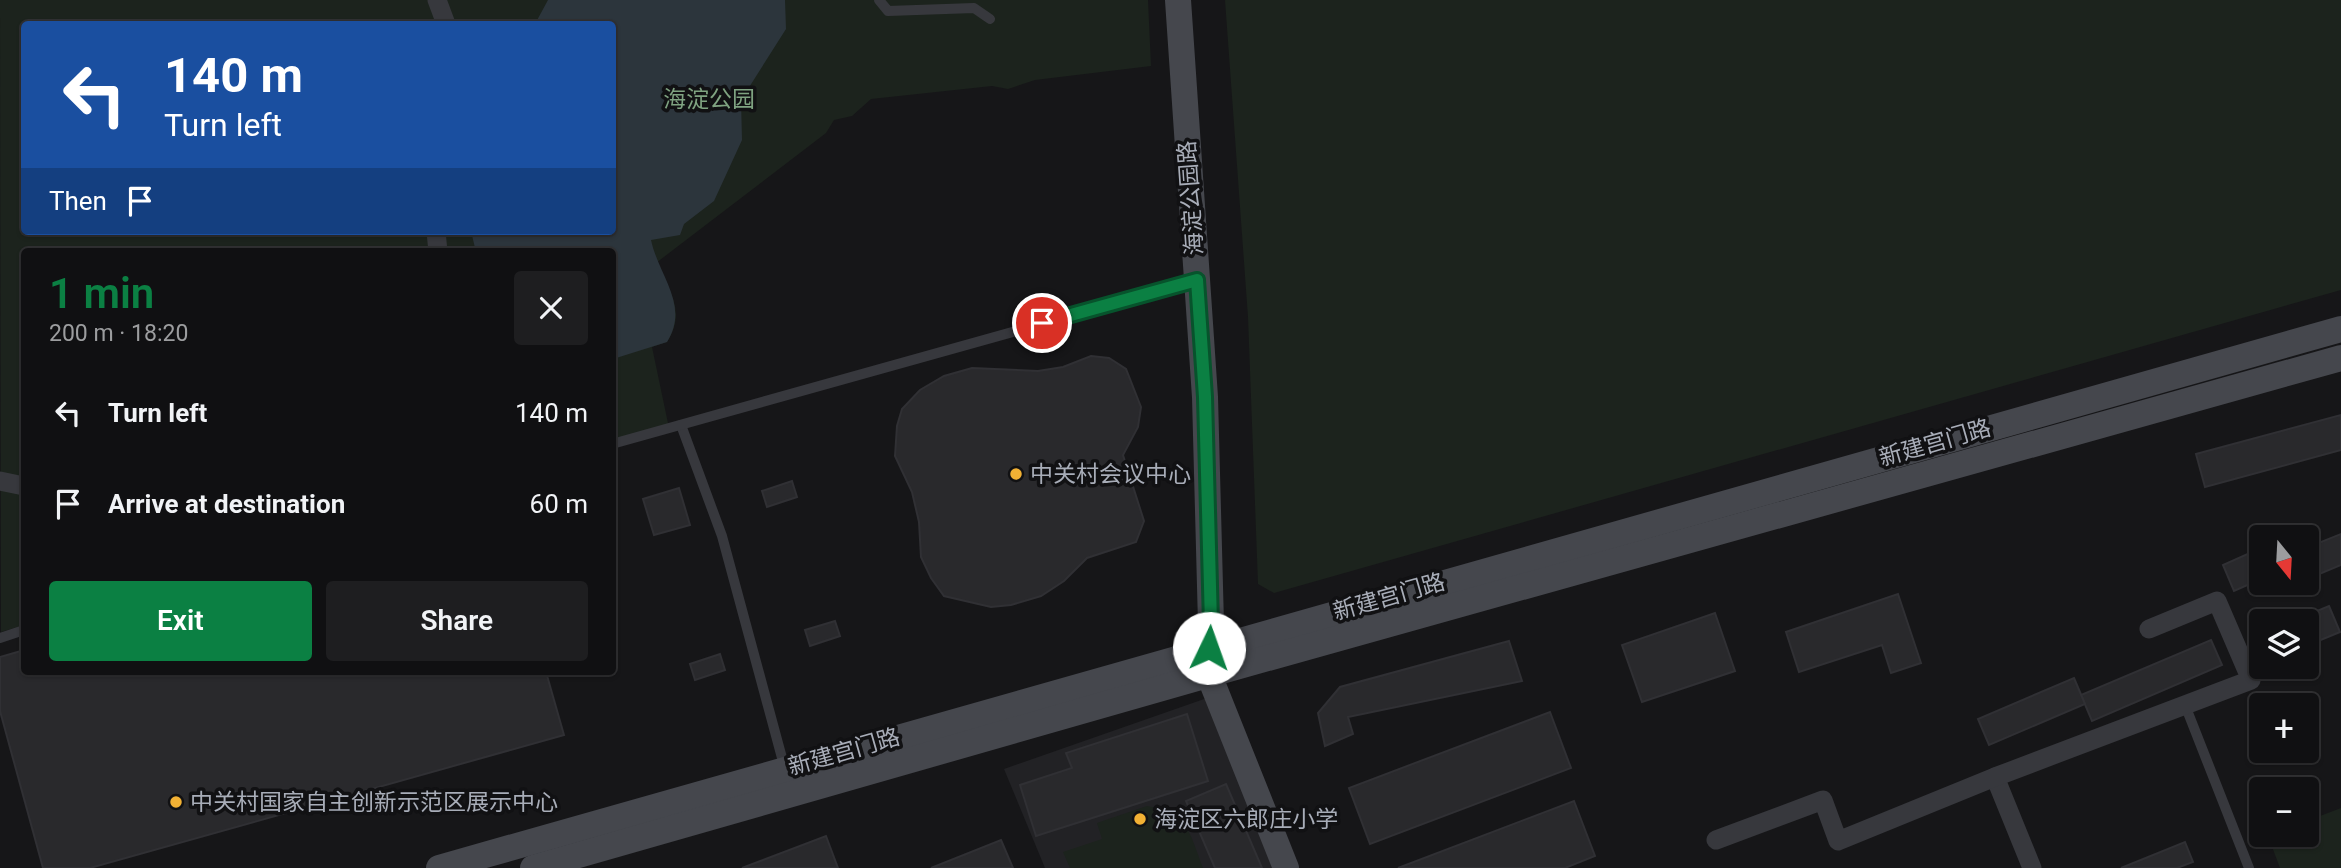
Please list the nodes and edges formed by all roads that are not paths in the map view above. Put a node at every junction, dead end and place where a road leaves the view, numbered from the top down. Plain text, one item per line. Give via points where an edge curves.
1 (437, 0) edge
2 (878, 0) edge
3 (1178, 0) edge
4 (990, 19) dead end
5 (445, 21) edge
6 (1197, 280) junction
7 (2341, 329) edge
8 (2341, 358) edge
9 (681, 425) junction
10 (616, 443) edge
11 (0, 481) edge
12 (21, 485) edge
13 (2149, 629) dead end
14 (21, 631) edge
15 (0, 638) edge
16 (1209, 648) junction
17 (1217, 672) junction
18 (2185, 705) junction
19 (785, 769) junction
20 (1995, 777) junction
21 (1716, 840) dead end
22 (439, 868) edge
23 (533, 868) edge
24 (1286, 868) edge
25 (1303, 868) edge
26 (2032, 868) edge
27 (2249, 868) edge

1 - 5 street
2 - 4 lane via 888,11 974,8
3 - 6 street, 海淀公园路
6 - 9 lane
6 - 16 street, 海淀公园路 via 1205,397
7 - 16 street, 新建宫门路
8 - 17 street, 新建宫门路
9 - 10 lane
9 - 19 lane via 722,536
11 - 12 street
13 - 18 street via 2217,601 2251,680
14 - 15 lane
16 - 17 street, 海淀公园路
16 - 19 street, 新建宫门路
17 - 23 street, 新建宫门路
17 - 24 street
17 - 25 street
18 - 20 street
18 - 27 lane
19 - 22 street, 新建宫门路
20 - 21 street via 1838,841 1823,800
20 - 26 street

